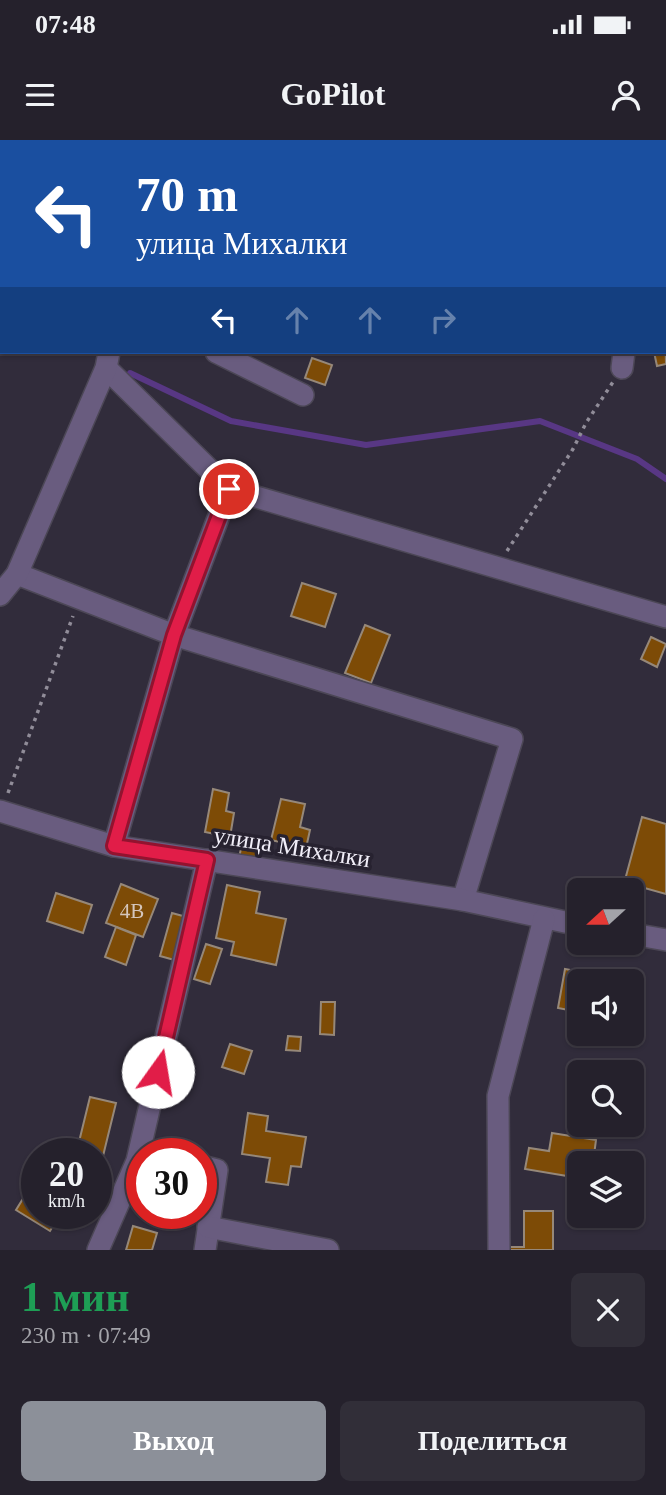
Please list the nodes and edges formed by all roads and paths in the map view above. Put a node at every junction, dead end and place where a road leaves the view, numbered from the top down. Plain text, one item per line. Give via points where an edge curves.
1 (220, 354) edge
2 (108, 360) edge
3 (623, 360) edge
4 (303, 395) dead end
5 (229, 489) junction
6 (497, 567) junction
7 (17, 573) junction
8 (0, 595) edge
9 (79, 598) junction
10 (666, 617) edge
11 (174, 635) junction
12 (0, 811) edge
13 (114, 846) junction
14 (207, 860) junction
15 (463, 900) junction
16 (544, 919) junction
17 (567, 923) edge
18 (644, 936) edge
19 (666, 940) edge
20 (147, 1138) edge
21 (126, 1190) edge
22 (208, 1229) edge
23 (217, 1229) edge
24 (98, 1250) edge
25 (205, 1250) edge
26 (328, 1250) edge
27 (499, 1250) edge

1 - 4 street
2 - 5 street
2 - 7 street
3 - 6 path via 573,449
5 - 6 street
5 - 11 street
6 - 10 street
7 - 8 street
7 - 9 street
9 - 11 street
9 - 12 path
11 - 13 street
11 - 15 street via 512,739
12 - 13 street, улица Михалки
13 - 14 street, улица Михалки
14 - 15 street, улица Михалки
14 - 20 street
15 - 16 street, улица Михалки
16 - 17 street, улица Михалки
16 - 27 street via 498,1096
18 - 19 street
21 - 24 street
22 - 25 street
23 - 26 street

